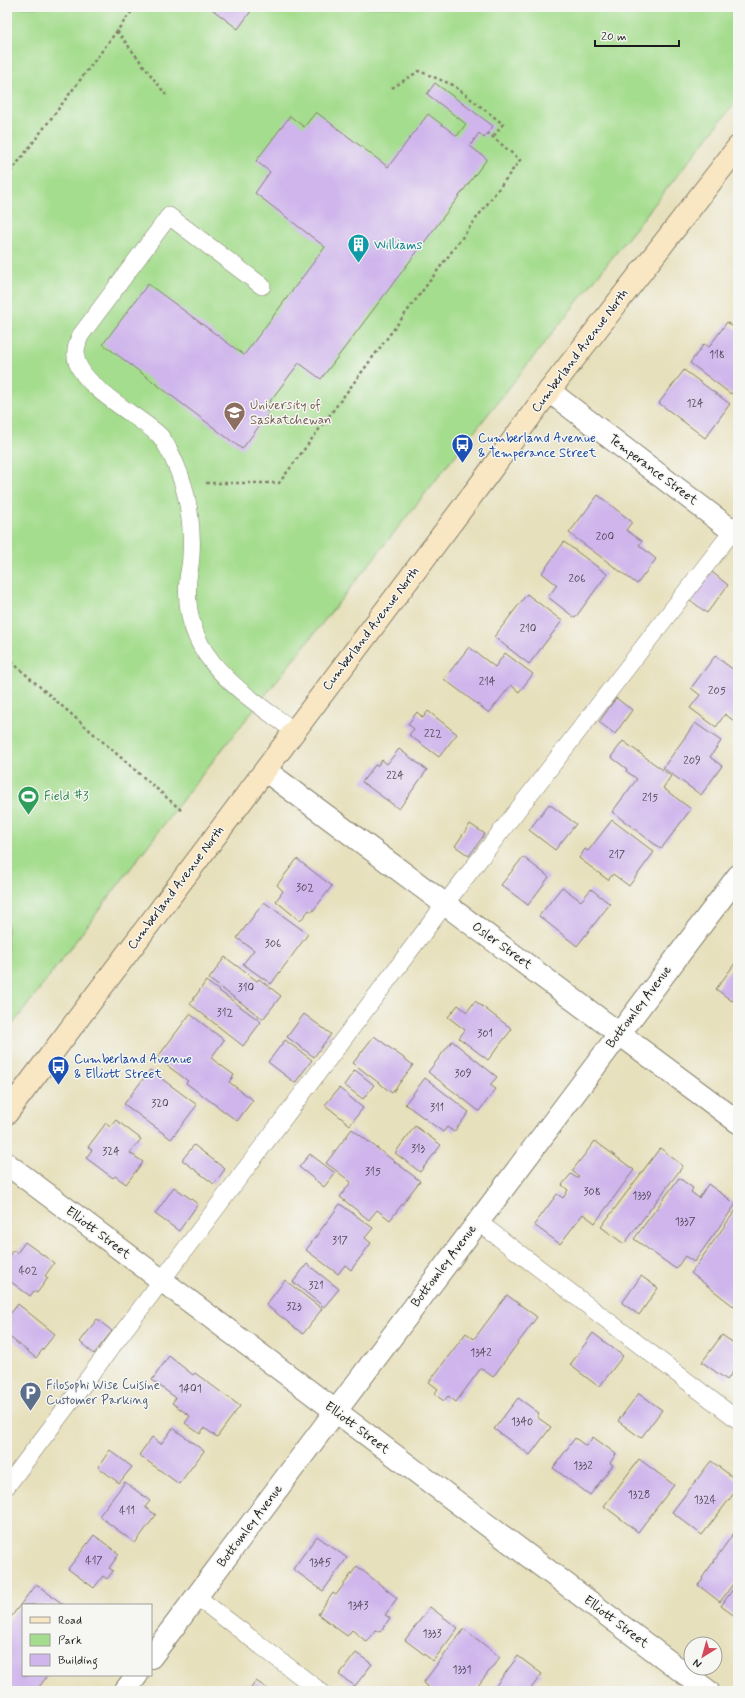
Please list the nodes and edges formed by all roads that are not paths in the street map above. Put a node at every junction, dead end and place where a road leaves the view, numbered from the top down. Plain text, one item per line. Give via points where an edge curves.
1 (738, 148) edge
2 (262, 286) dead end
3 (549, 391) junction
4 (736, 530) edge
5 (294, 731) junction
6 (266, 771) junction
7 (738, 876) edge
8 (445, 904) junction
9 (619, 1033) junction
10 (7, 1113) edge
11 (738, 1122) edge
12 (7, 1164) edge
13 (477, 1221) junction
14 (162, 1281) junction
15 (336, 1411) junction
16 (738, 1420) edge
17 (7, 1486) edge
18 (197, 1597) junction
19 (152, 1656) edge
20 (136, 1676) edge
21 (125, 1691) edge
22 (320, 1691) edge
23 (708, 1691) edge

1 - 3 main road, Cumberland Avenue North
2 - 5 lane via 169,216 80,336 76,349 77,362 93,385 160,435 176,466 191,526 188,610 195,636 210,662 235,686
3 - 4 street, Temperance Street
3 - 5 main road, Cumberland Avenue North
4 - 8 lane
5 - 6 main road, Cumberland Avenue North
6 - 8 street, Osler Street
6 - 10 main road, Cumberland Avenue North
7 - 9 street, Bottomley Avenue
8 - 9 street, Osler Street
8 - 14 lane
9 - 11 street, Osler Street
9 - 13 street, Bottomley Avenue
12 - 14 street, Elliott Street
13 - 15 street, Bottomley Avenue
13 - 16 lane
14 - 15 street, Elliott Street
14 - 17 lane
15 - 18 street, Bottomley Avenue
15 - 23 street, Elliott Street
18 - 19 street, Bottomley Avenue
18 - 22 lane
20 - 21 street

